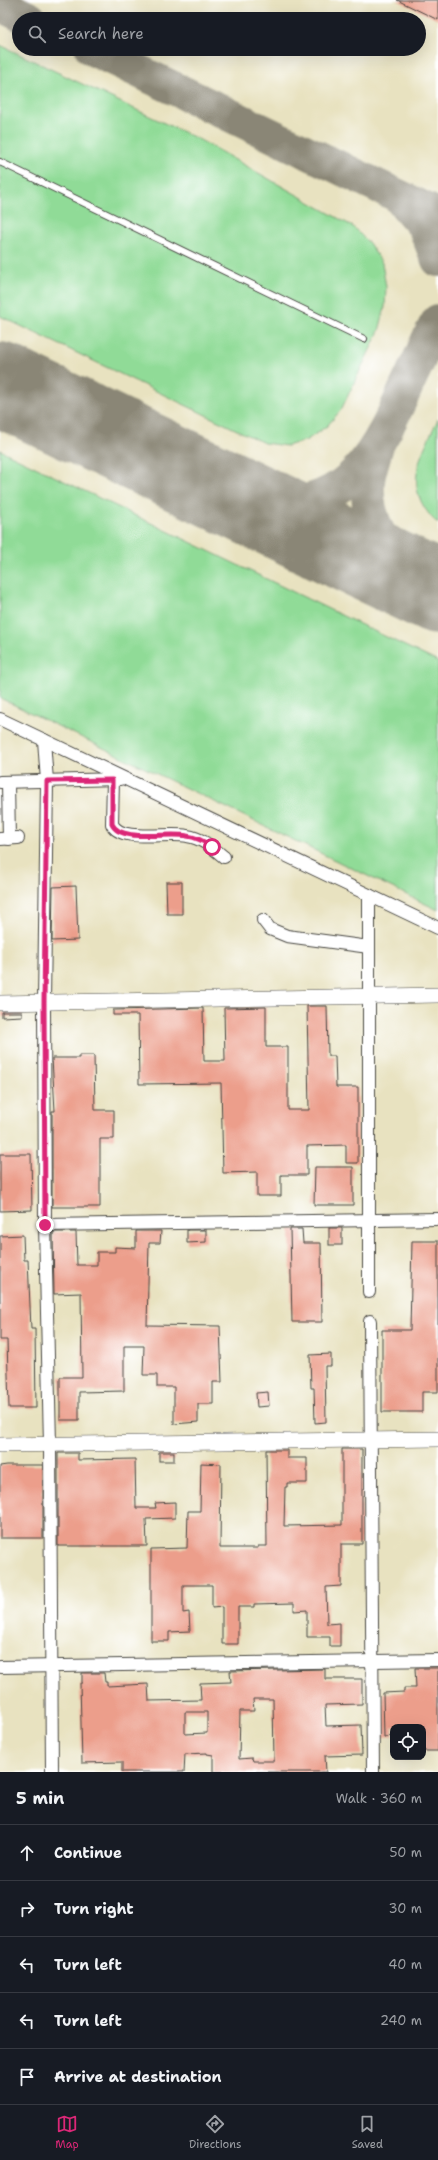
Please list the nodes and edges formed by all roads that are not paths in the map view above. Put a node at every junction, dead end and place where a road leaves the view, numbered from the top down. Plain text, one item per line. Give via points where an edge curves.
1 (0, 162) edge
2 (364, 339) dead end
3 (1, 721) edge
4 (44, 740) junction
5 (118, 779) junction
6 (47, 781) junction
7 (4, 782) edge
8 (9, 839) edge
9 (224, 857) dead end
10 (369, 895) junction
11 (263, 920) dead end
12 (438, 928) edge
13 (369, 947) junction
14 (438, 995) edge
15 (369, 996) junction
16 (44, 1002) junction
17 (0, 1003) edge
18 (438, 1219) edge
19 (370, 1220) junction
20 (45, 1225) junction
21 (369, 1292) dead end
22 (370, 1321) dead end
23 (438, 1439) edge
24 (371, 1440) junction
25 (50, 1444) junction
26 (0, 1445) edge
27 (372, 1660) junction
28 (438, 1660) edge
29 (51, 1666) junction
30 (0, 1667) edge
31 (52, 1772) edge
32 (373, 1772) edge

1 - 2 lane
3 - 4 street
4 - 5 street
4 - 6 street
5 - 6 street
5 - 9 street via 112,824 114,830 130,835 188,836 201,840
5 - 10 street
6 - 7 street
6 - 16 street
7 - 8 street
10 - 12 street
10 - 13 street
11 - 13 street via 270,929 287,936
13 - 15 street
14 - 15 street
15 - 16 street
15 - 19 street
16 - 17 street
16 - 20 street
18 - 19 street
19 - 20 street
19 - 21 street
20 - 25 street
22 - 24 street
23 - 24 street
24 - 25 street
24 - 27 street
25 - 26 street
25 - 29 street
27 - 28 street
27 - 29 street
27 - 32 street
29 - 30 street
29 - 31 street

